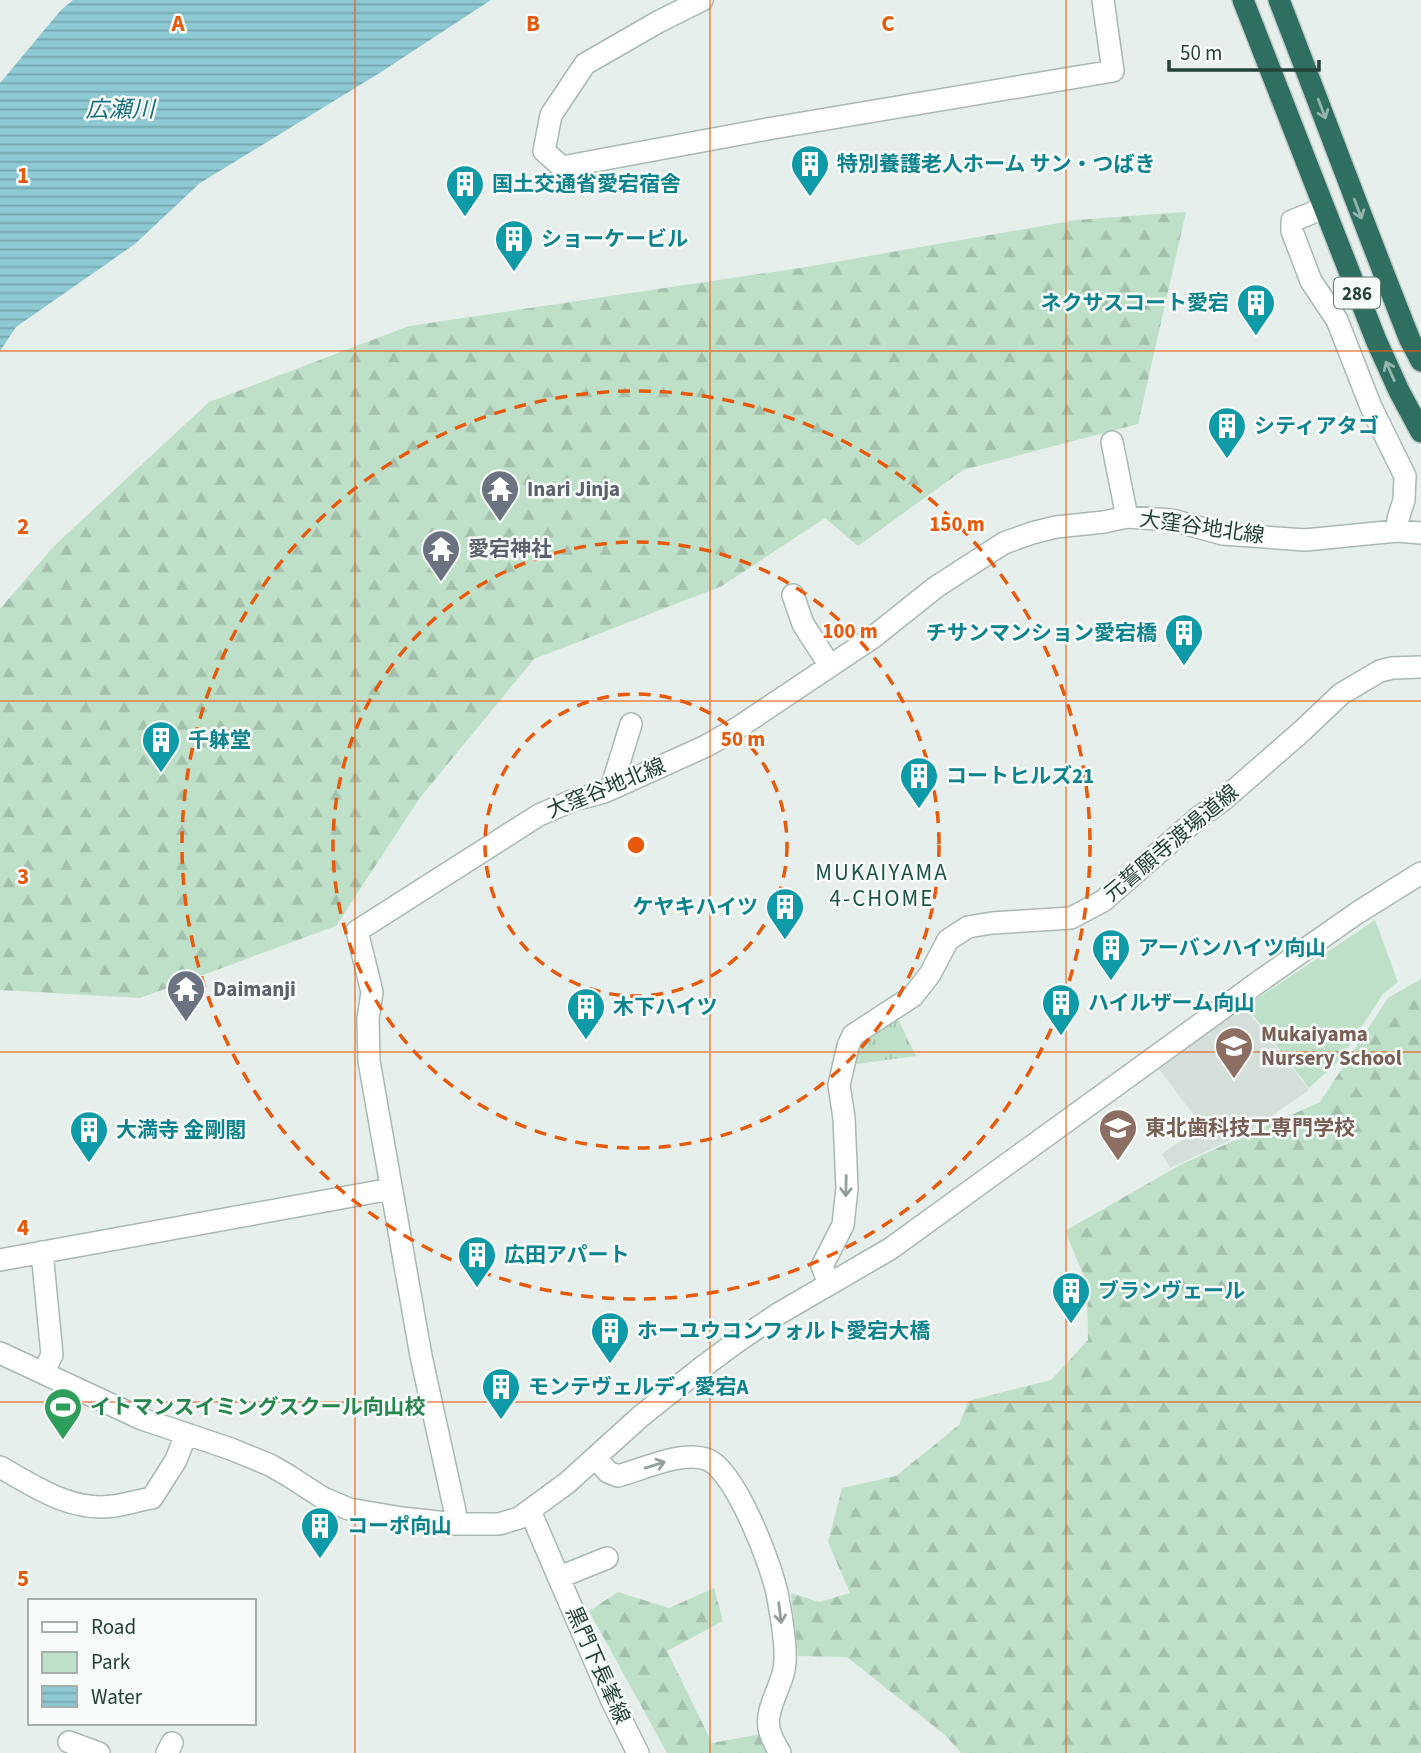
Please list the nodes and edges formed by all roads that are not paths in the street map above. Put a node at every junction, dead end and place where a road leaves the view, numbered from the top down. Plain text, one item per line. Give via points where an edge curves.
1 (702, 0) edge
2 (1103, 0) edge
3 (1243, 0) edge
4 (1279, 0) edge
5 (1324, 208) junction
6 (1421, 361) edge
7 (1421, 432) edge
8 (1112, 442) dead end
9 (1127, 517) junction
10 (1397, 531) junction
11 (1421, 533) edge
12 (793, 595) dead end
13 (830, 667) junction
14 (1421, 667) edge
15 (631, 724) dead end
16 (611, 789) junction
17 (1421, 873) edge
18 (391, 1189) junction
19 (42, 1252) junction
20 (0, 1260) edge
21 (829, 1284) junction
22 (0, 1353) edge
23 (43, 1373) junction
24 (186, 1434) junction
25 (596, 1458) junction
26 (0, 1467) edge
27 (530, 1511) junction
28 (456, 1524) junction
29 (607, 1558) dead end
30 (559, 1577) junction
31 (69, 1742) dead end
32 (99, 1753) edge
33 (638, 1753) edge
34 (780, 1753) edge

1 - 2 street via 585,65 551,115 544,151 562,167 1112,71
3 - 5 highway, 286
4 -> 6 highway, 286
7 -> 5 highway, 286 via 1376,340
5 - 10 street via 1292,221 1293,231 1311,281 1337,320 1371,407 1405,476
8 - 9 street
9 - 10 street, 大窪谷地北線 via 1172,520 1223,534 1305,540
9 - 13 street, 大窪谷地北線 via 1056,527 1004,543 936,587
10 - 11 street, 大窪谷地北線
12 - 13 street via 803,624
13 - 16 street, 大窪谷地北線 via 726,735
14 -> 21 street, 元誓願寺渡場道線 via 1380,671 1341,694 1103,901 1072,918 968,927 948,940 913,996 853,1035 839,1085 847,1188 843,1225 822,1266
15 - 16 street
16 - 18 street, 大窪谷地北線 via 539,815 357,931 372,992 369,1061
17 - 21 street via 1271,972 890,1250
18 - 19 street
18 - 28 street, 大窪谷地北線
19 - 20 street
19 - 23 street via 52,1355
21 - 25 street via 699,1368
22 - 23 street
23 - 24 street
24 - 26 street via 152,1498 112,1507 80,1506
24 - 28 street via 270,1465 349,1509
25 - 27 street
25 -> 34 street via 618,1476 694,1456 710,1460 737,1492 767,1559 778,1597 786,1663 769,1728
27 - 28 street via 499,1524
27 - 30 street, 黒門下長峯線
29 - 30 street
30 - 33 street, 黒門下長峯線
31 - 32 street

